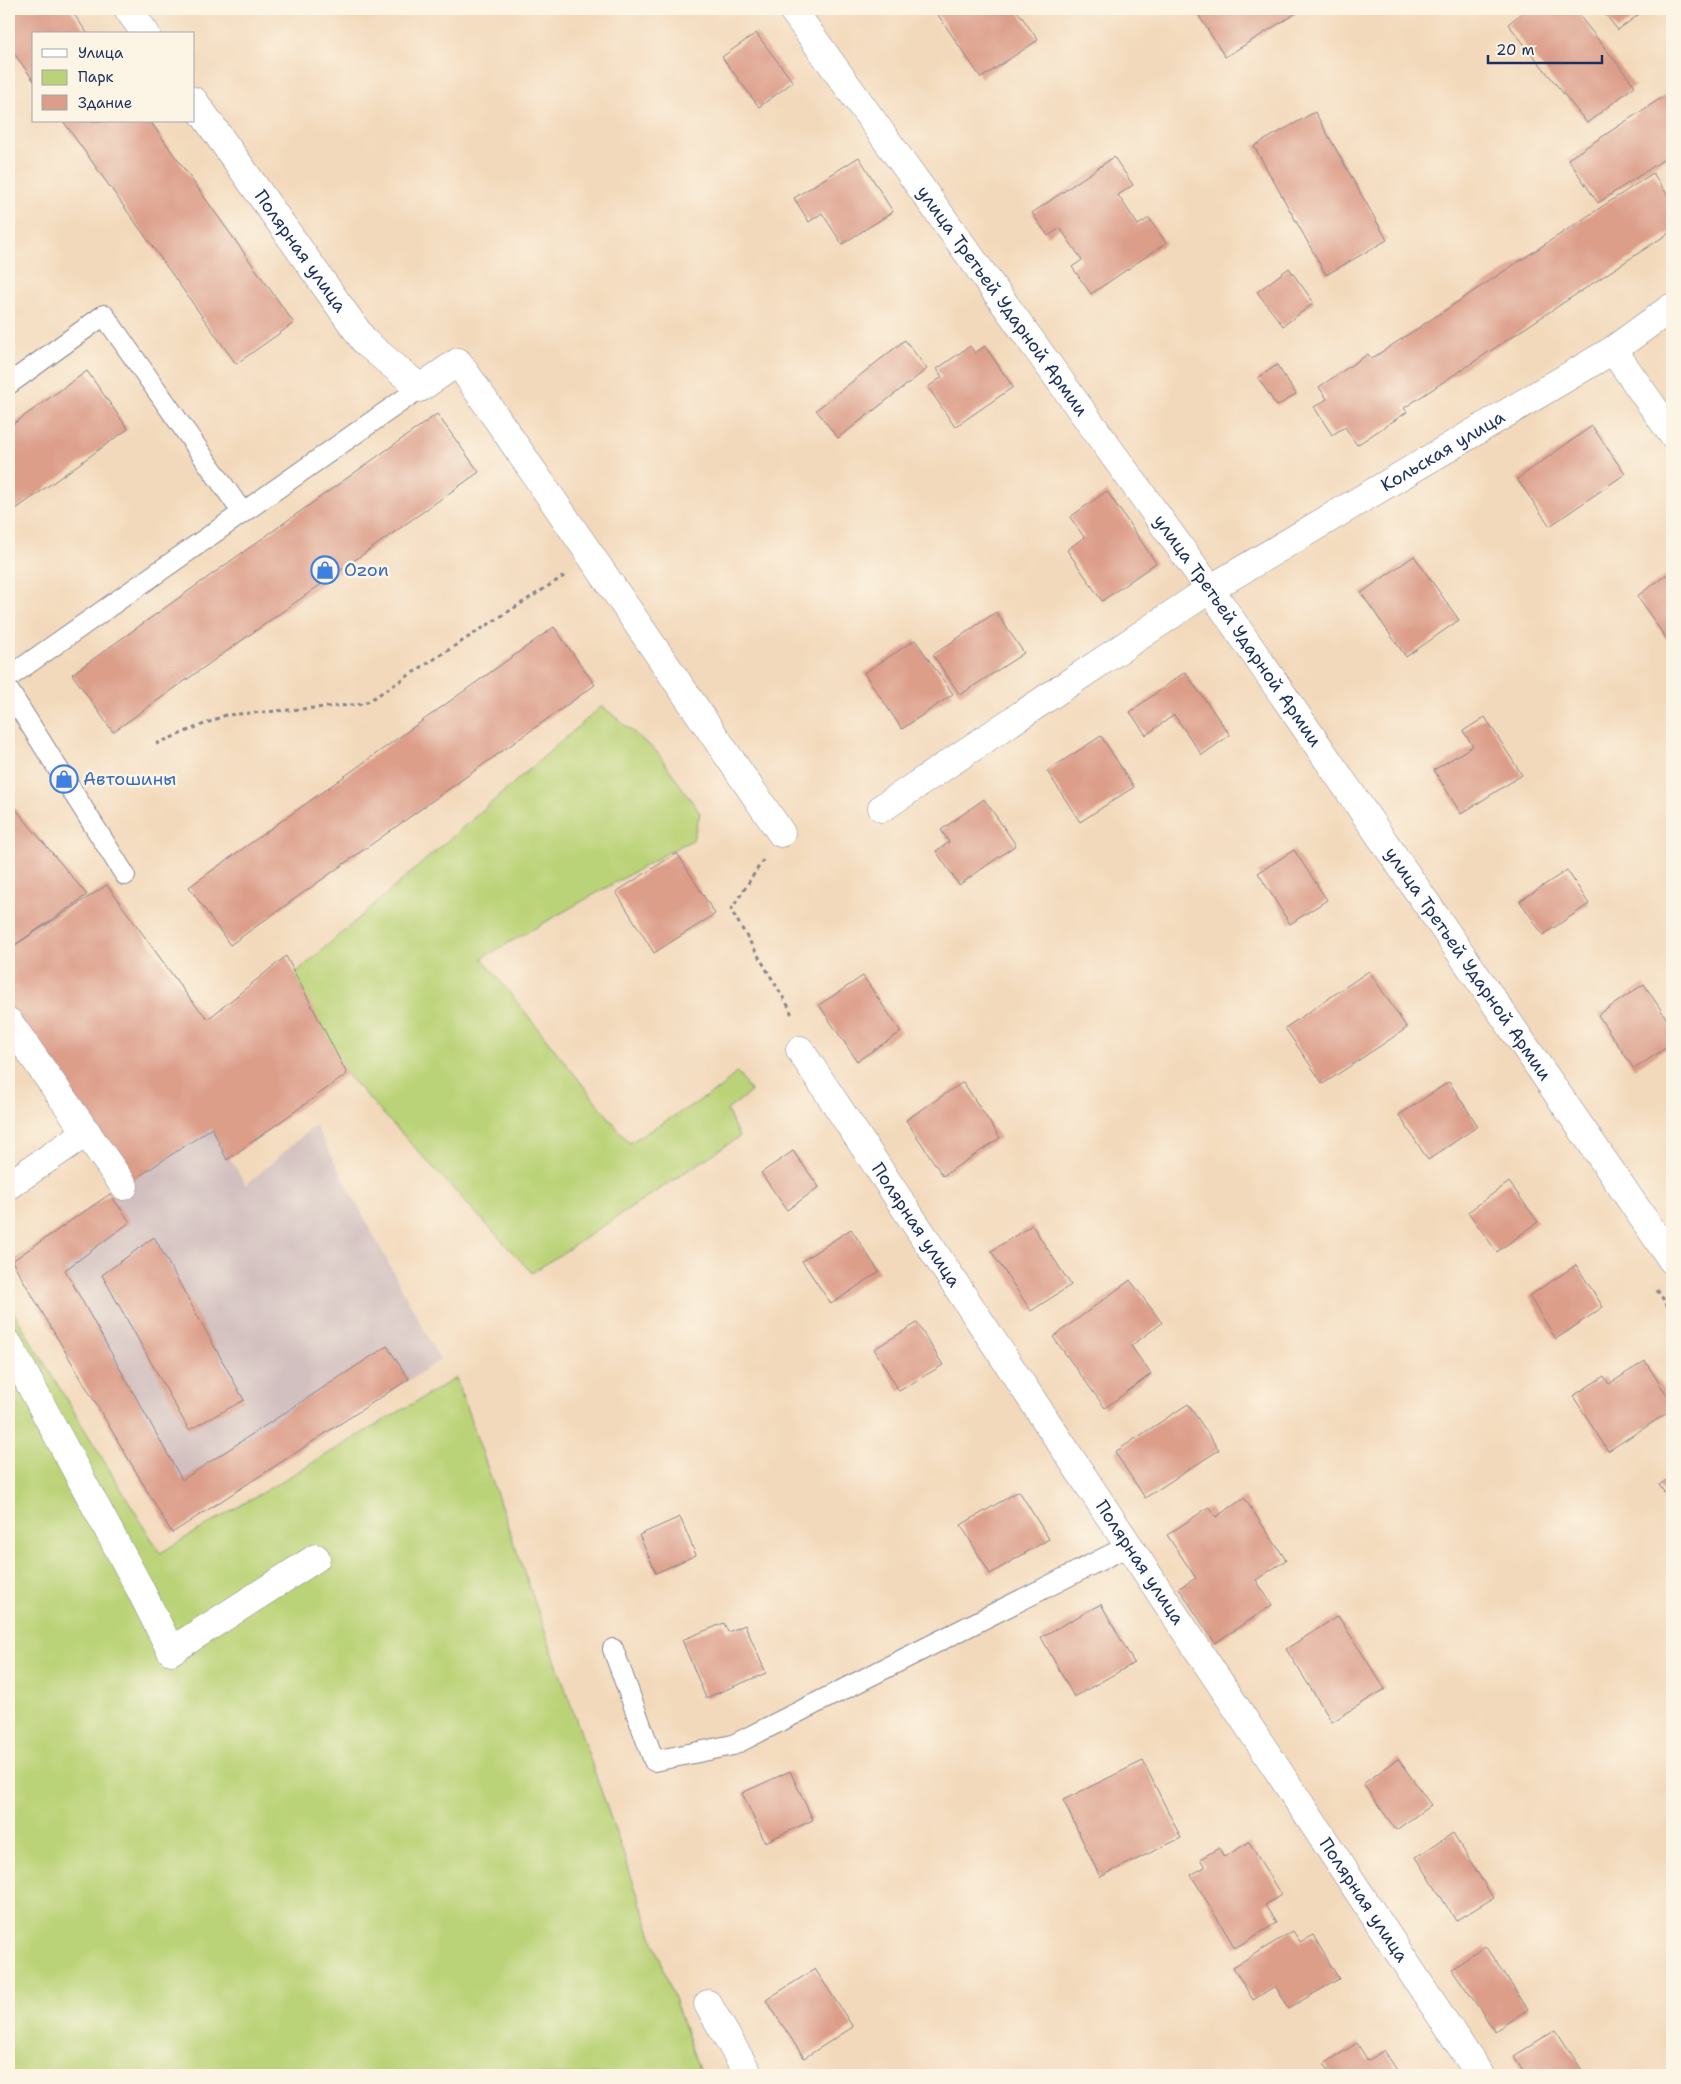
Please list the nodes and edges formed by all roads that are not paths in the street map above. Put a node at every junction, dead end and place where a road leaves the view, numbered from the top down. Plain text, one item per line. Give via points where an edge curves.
1 (128, 9) edge
2 (792, 9) edge
3 (145, 32) edge
4 (195, 102) edge
5 (1672, 307) edge
6 (1613, 350) junction
7 (9, 384) edge
8 (420, 388) junction
9 (1672, 434) edge
10 (242, 512) junction
11 (1210, 589) junction
12 (9, 676) edge
13 (9, 691) edge
14 (882, 808) dead end
15 (781, 833) road end
16 (125, 875) dead end
17 (9, 1022) edge
18 (800, 1050) road end
19 (87, 1132) junction
20 (9, 1185) edge
21 (124, 1186) dead end
22 (1672, 1260) edge
23 (9, 1345) edge
24 (1128, 1546) junction
25 (316, 1558) dead end
26 (613, 1649) dead end
27 (708, 2004) dead end
28 (749, 2075) edge
29 (1480, 2075) edge

1 - 3 street
2 - 11 street, улица Третьей Ударной Армии
4 - 8 street, Полярная улица via 365,342
5 - 6 street, Кольская улица
6 - 9 street
6 - 11 street, Кольская улица
7 - 10 lane via 104,315
8 - 10 lane
8 - 15 street via 458,362
10 - 12 lane
11 - 14 street, Кольская улица
11 - 22 street, улица Третьей Ударной Армии
13 - 16 lane
17 - 19 street
18 - 24 street, Полярная улица
19 - 20 street
19 - 21 street
23 - 25 street via 171,1651
24 - 26 lane via 733,1745 654,1761
24 - 29 street, Полярная улица
27 - 28 street

